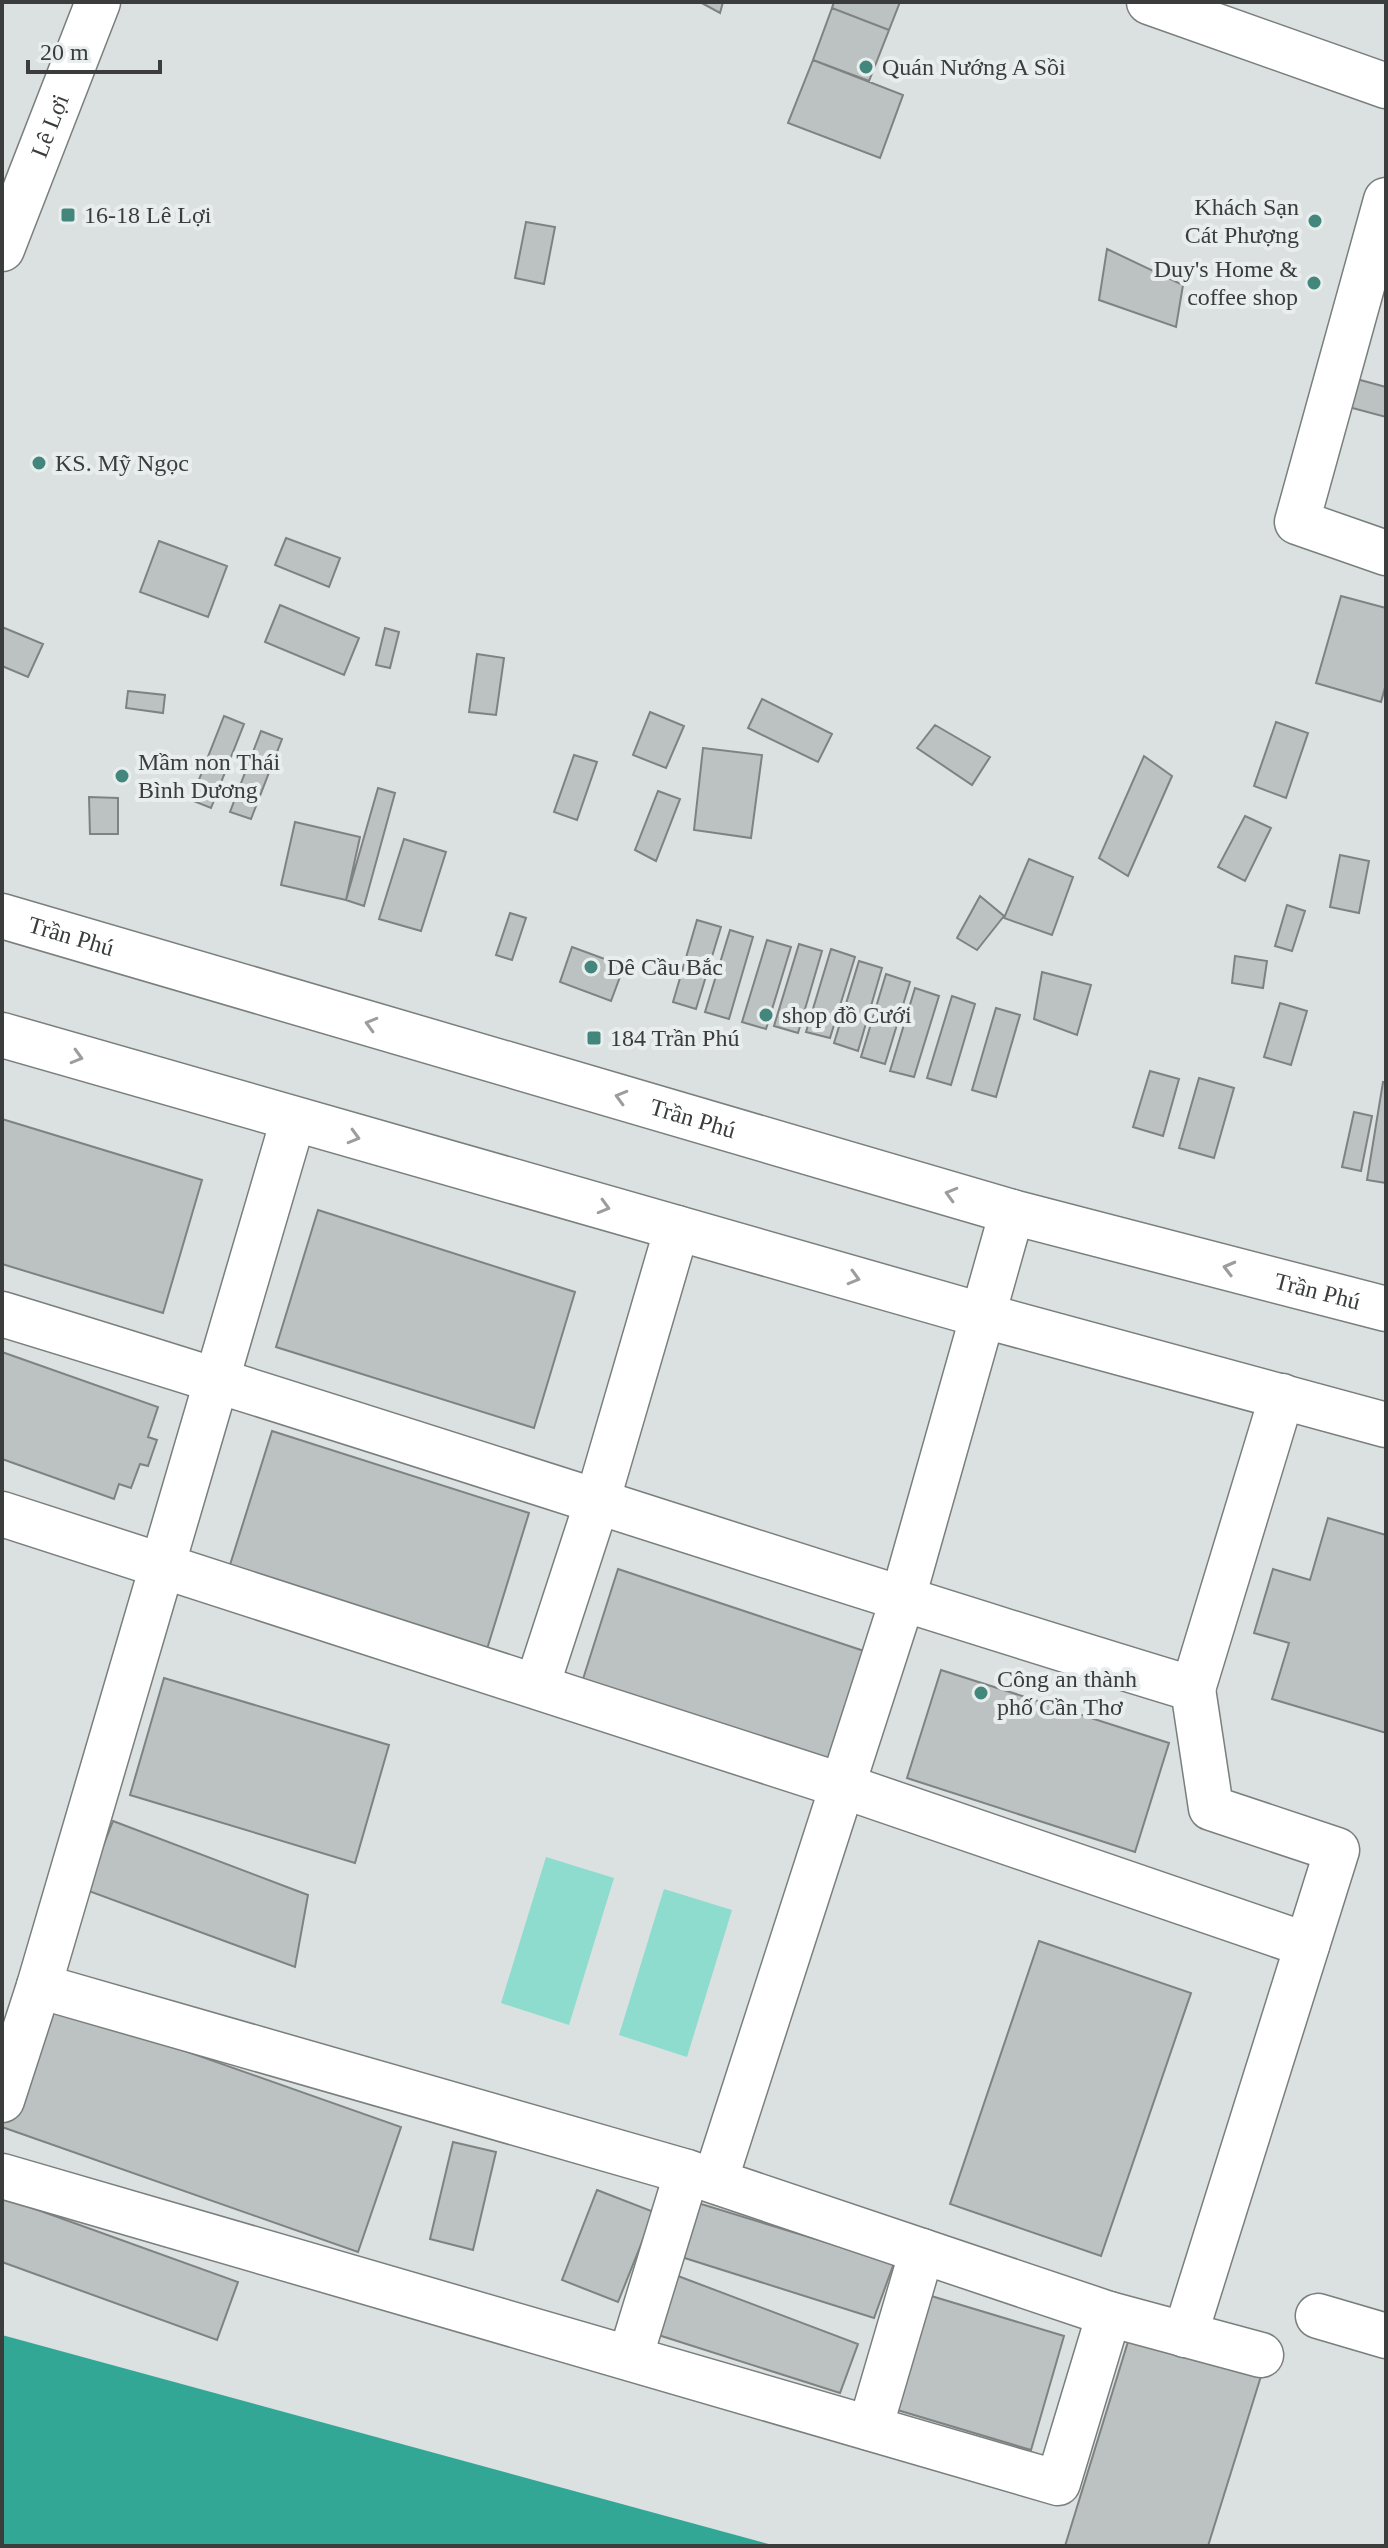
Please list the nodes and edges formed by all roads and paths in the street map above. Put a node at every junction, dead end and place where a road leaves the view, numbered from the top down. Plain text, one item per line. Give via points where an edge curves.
1 (98, 2) edge
2 (1149, 2) edge
3 (1386, 86) edge
4 (1386, 200) edge
5 (2, 249) edge
6 (1386, 553) edge
7 (2, 916) edge
8 (2, 1035) edge
9 (293, 1120) junction
10 (1012, 1212) junction
11 (677, 1228) junction
12 (1386, 1309) edge
13 (2, 1314) edge
14 (981, 1315) junction
15 (217, 1379) junction
16 (1282, 1396) junction
17 (1386, 1425) edge
18 (597, 1502) junction
19 (2, 1514) edge
20 (163, 1565) junction
21 (902, 1601) junction
22 (537, 1686) junction
23 (1193, 1689) junction
24 (843, 1786) junction
25 (1307, 1945) junction
26 (39, 1986) junction
27 (2, 2100) edge
28 (2, 2176) edge
29 (701, 2176) junction
30 (922, 2251) junction
31 (1109, 2314) junction
32 (1318, 2316) dead end
33 (1185, 2335) junction
34 (1386, 2336) edge
35 (1261, 2355) dead end
36 (630, 2358) junction
37 (870, 2428) junction

1 - 5 street, Lê Lợi
2 - 3 street
4 - 6 street via 1297,522
10 -> 7 street, Trần Phú
8 -> 9 street
9 -> 11 street
9 - 15 street
12 -> 10 street, Trần Phú
10 - 14 street
11 -> 14 street
11 - 18 street
13 - 15 street
14 - 16 street
14 - 21 street
15 - 18 street
15 - 20 street
16 - 17 street
16 - 23 street
18 - 21 street
18 - 22 street
19 - 20 street
20 - 22 street
20 - 26 street
21 - 23 street
21 - 24 street
22 - 24 street
23 - 25 street via 1211,1808 1337,1850
24 - 25 street
24 - 29 street
25 - 33 street
26 - 27 street
26 - 29 street
28 - 36 street
29 - 30 street
29 - 36 street
30 - 31 street
30 - 37 street
31 - 33 street
31 - 37 street via 1058,2483
32 - 34 street
33 - 35 street
36 - 37 street

